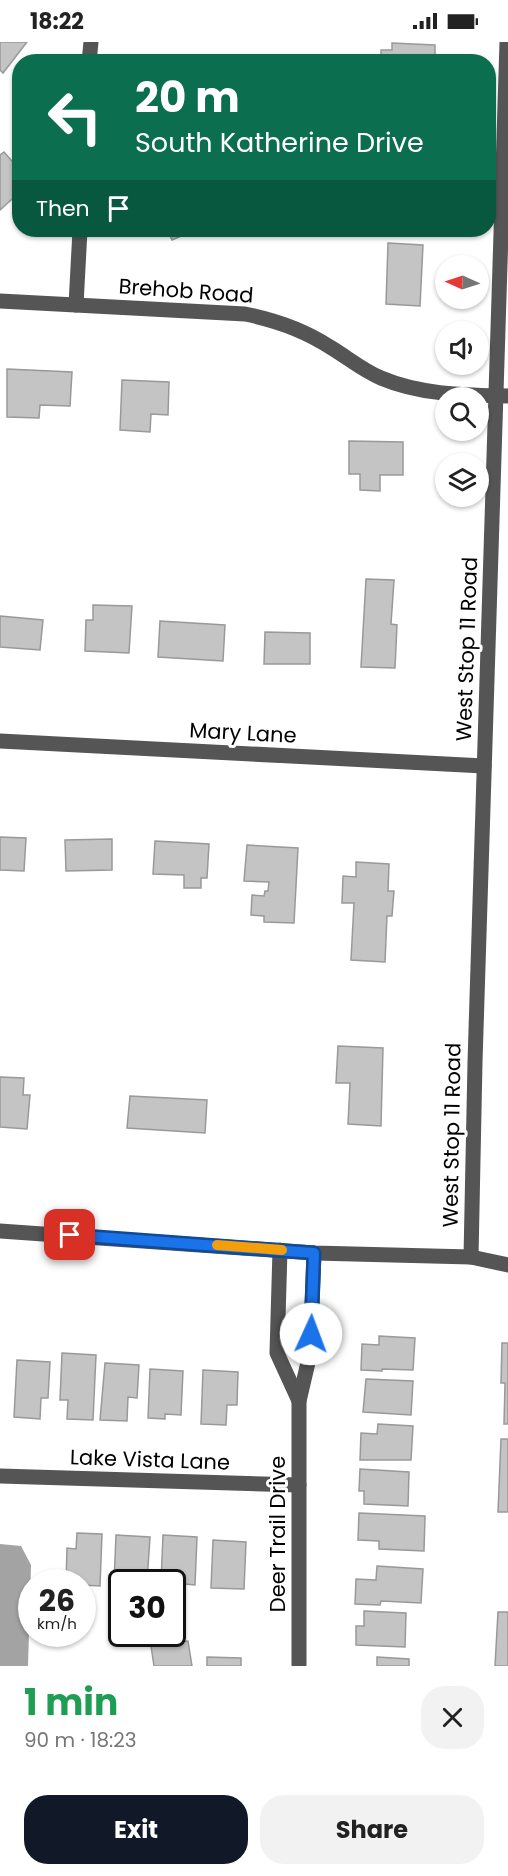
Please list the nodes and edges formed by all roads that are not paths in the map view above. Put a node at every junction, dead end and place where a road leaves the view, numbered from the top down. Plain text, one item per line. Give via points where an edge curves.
1 (507, 42) edge
2 (80, 237) edge
3 (0, 301) edge
4 (76, 305) junction
5 (502, 396) edge
6 (0, 741) edge
7 (484, 766) junction
8 (0, 1231) edge
9 (280, 1250) junction
10 (314, 1253) junction
11 (471, 1257) junction
12 (508, 1265) edge
13 (299, 1401) junction
14 (0, 1476) edge
15 (299, 1485) junction
16 (298, 1666) edge

1 - 5 street, West Stop 11 Road
2 - 4 street
3 - 4 street, Brehob Road
4 - 5 street, Brehob Road via 227,312 266,319 299,330 372,374 399,385 437,393
5 - 7 street, West Stop 11 Road
6 - 7 street, Mary Lane
7 - 11 street, West Stop 11 Road
8 - 9 street
9 - 10 street
9 - 13 street via 277,1353
10 - 11 street
10 - 13 street via 310,1354
11 - 12 street
13 - 15 street, Deer Trail Drive
14 - 15 street, Lake Vista Lane
15 - 16 street, Deer Trail Drive

